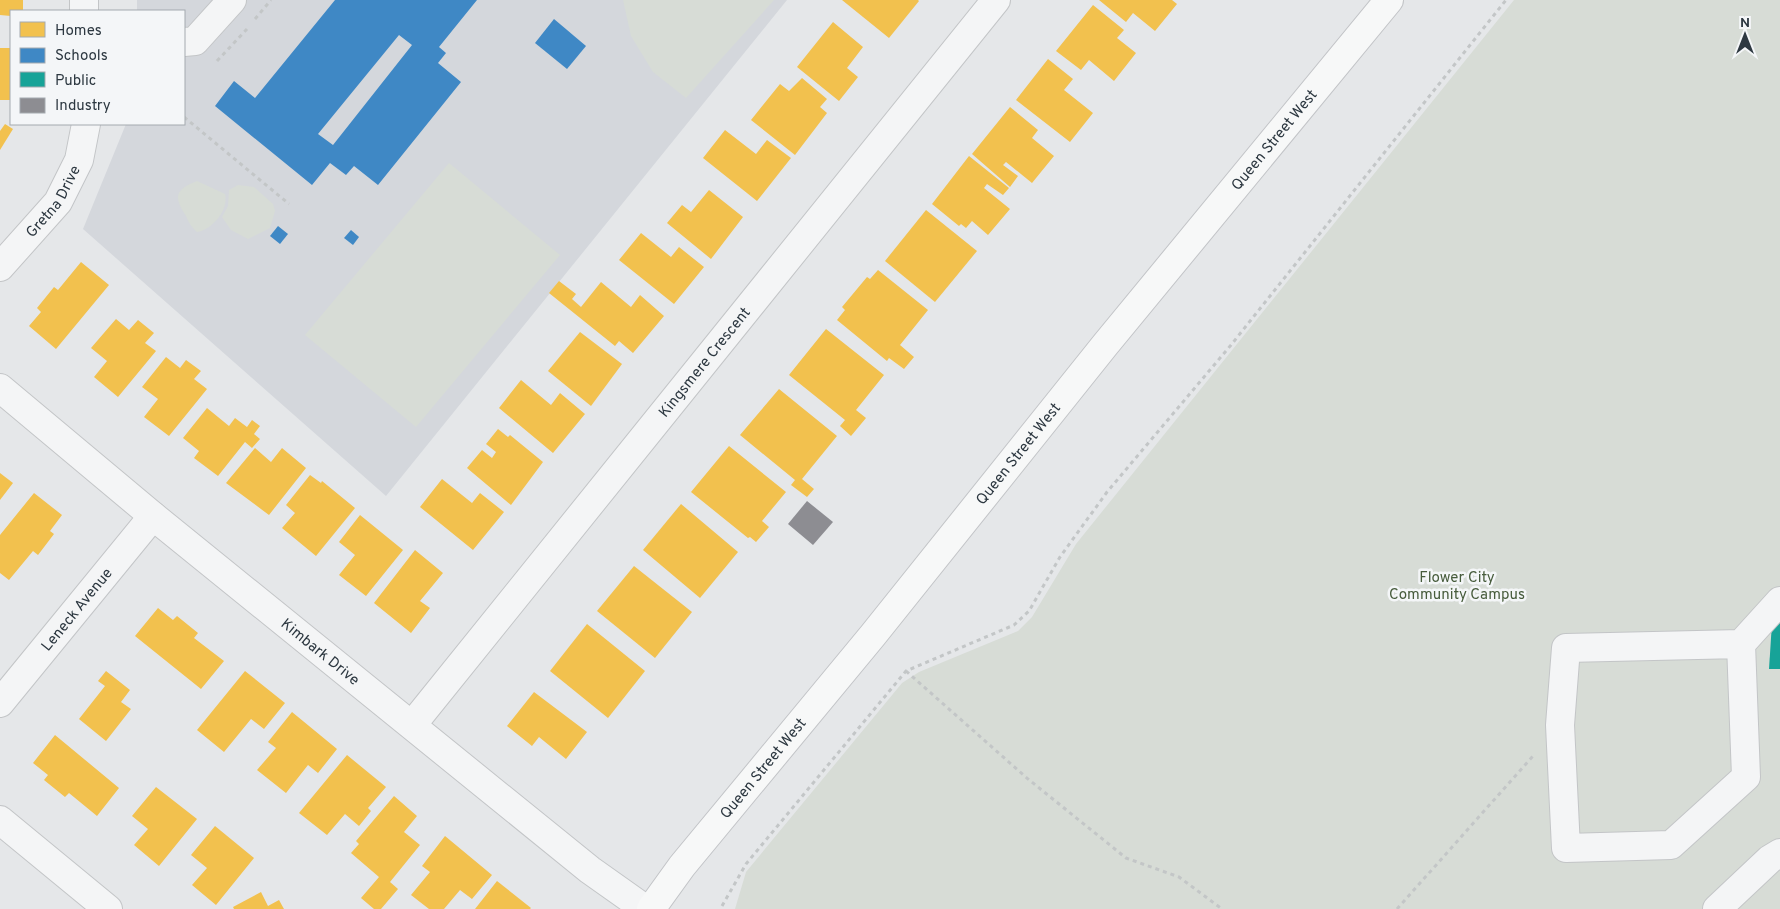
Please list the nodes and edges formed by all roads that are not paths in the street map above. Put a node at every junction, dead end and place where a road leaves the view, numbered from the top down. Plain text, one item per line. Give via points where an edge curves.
1 (232, 0) edge
2 (996, 0) edge
3 (1389, 0) edge
4 (185, 42) edge
5 (86, 125) edge
6 (0, 267) edge
7 (0, 388) edge
8 (153, 516) junction
9 (1780, 601) edge
10 (1741, 644) junction
11 (0, 703) edge
12 (412, 725) junction
13 (0, 820) edge
14 (1780, 853) edge
15 (108, 909) edge
16 (645, 909) edge
17 (651, 909) edge
18 (1717, 909) edge

1 - 4 street via 195,41
2 - 12 street, Kingsmere Crescent
3 - 17 main road, Queen Street West via 682,866
5 - 6 street, Gretna Drive via 80,160 58,202
7 - 8 street, Kimbark Drive
8 - 11 street, Leneck Avenue
8 - 12 street, Kimbark Drive
9 - 10 street
10 - 10 street via 1746,777 1671,845 1566,848 1560,725 1566,648
12 - 16 street, Kimbark Drive via 590,870
13 - 15 street
14 - 18 street

